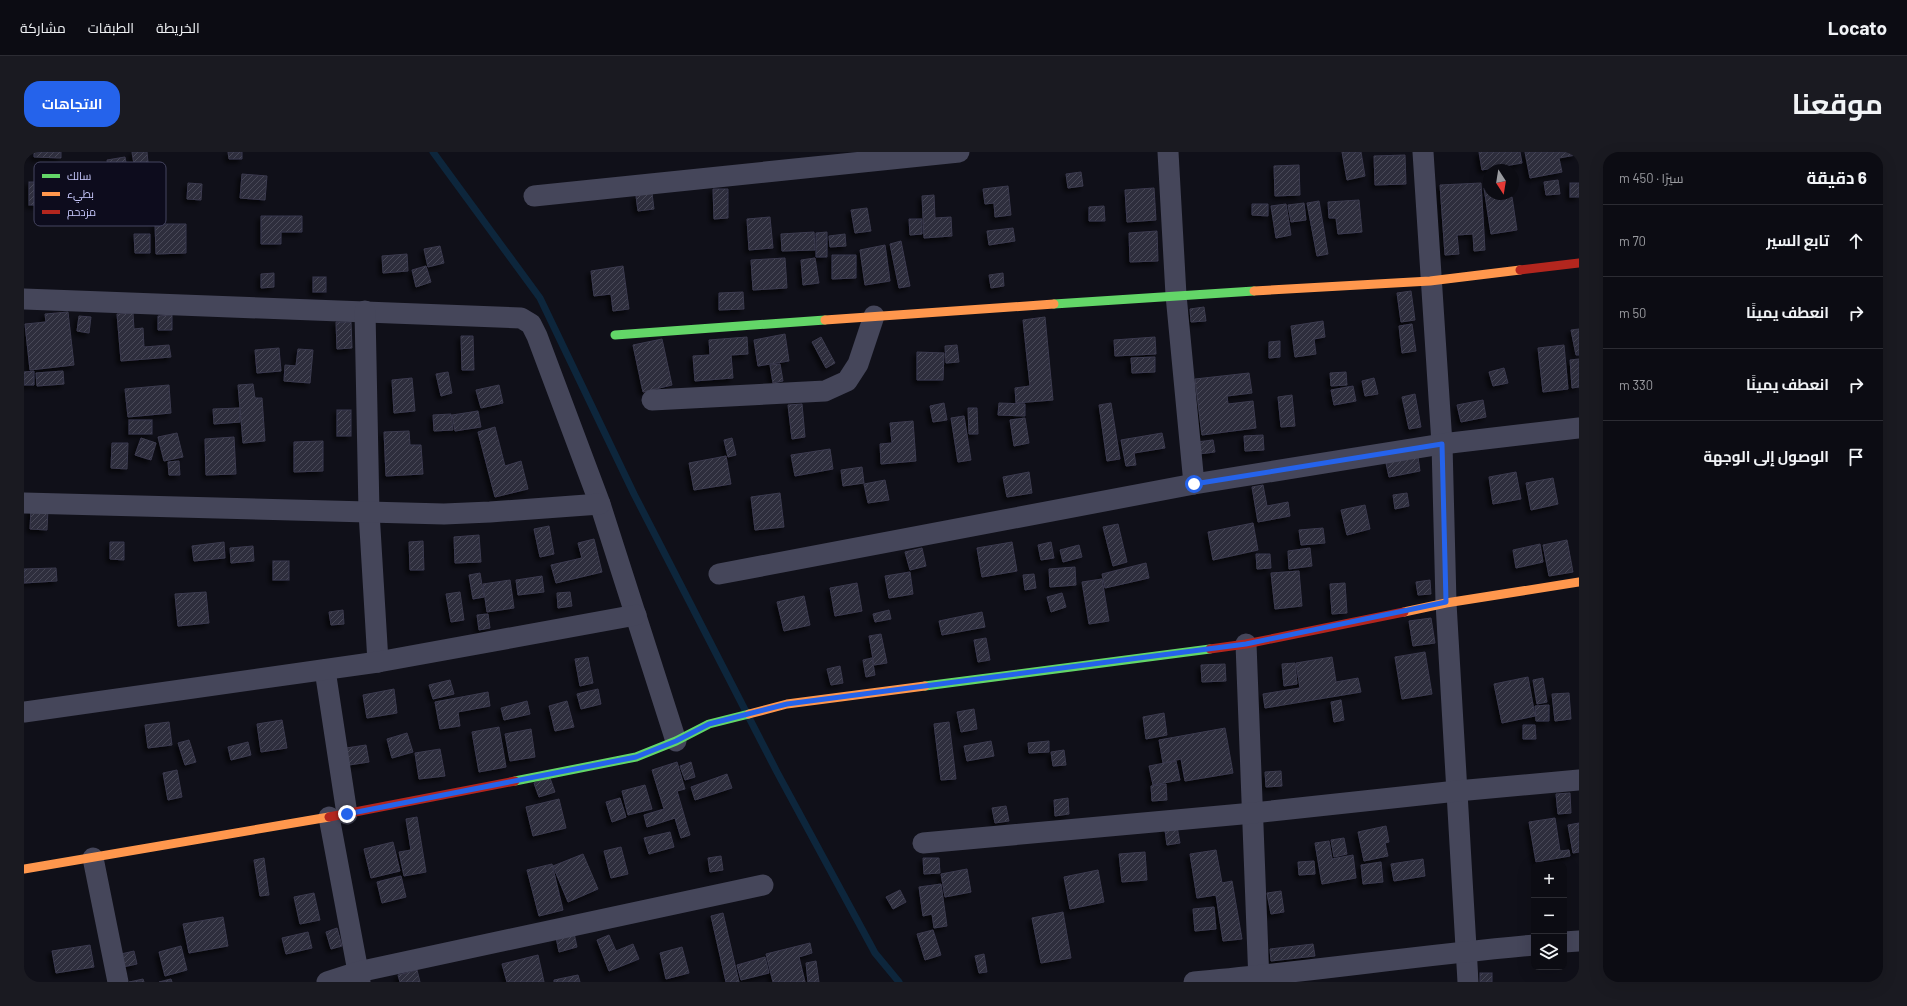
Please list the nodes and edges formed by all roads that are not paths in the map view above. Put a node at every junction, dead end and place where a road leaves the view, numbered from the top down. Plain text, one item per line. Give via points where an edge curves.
1 (959, 152) edge
2 (1168, 152) edge
3 (1423, 152) edge
4 (534, 196) dead end
5 (1579, 263) edge
6 (1430, 281) junction
7 (1176, 295) junction
8 (24, 299) edge
9 (365, 311) junction
10 (874, 316) junction
11 (615, 335) dead end
12 (652, 400) dead end
13 (1579, 428) edge
14 (1442, 444) junction
15 (1194, 484) junction
16 (24, 503) edge
17 (600, 504) junction
18 (369, 512) junction
19 (719, 574) dead end
20 (1579, 582) edge
21 (1446, 602) junction
22 (636, 615) junction
23 (1246, 644) junction
24 (378, 662) junction
25 (325, 670) junction
26 (24, 712) edge
27 (676, 741) junction
28 (1579, 780) edge
29 (1457, 791) junction
30 (1253, 813) junction
31 (338, 815) junction
32 (923, 843) dead end
33 (94, 858) junction
34 (24, 869) edge
35 (763, 886) dead end
36 (1579, 940) edge
37 (1567, 942) edge
38 (1531, 945) edge
39 (1466, 951) junction
40 (359, 977) edge
41 (1259, 979) edge
42 (118, 982) edge
43 (327, 982) edge
44 (1194, 982) edge
45 (1468, 982) edge

1 - 4 street
2 - 7 street
3 - 6 street
5 - 6 street
6 - 7 street
6 - 14 street
7 - 10 street
7 - 15 street
8 - 9 street
9 - 17 street via 526,319 537,336
9 - 18 street
10 - 11 street
10 - 12 street via 858,364 847,381 825,391
13 - 14 street
14 - 15 street
14 - 21 street
15 - 19 street
16 - 18 street
17 - 18 street via 437,514
17 - 22 street
18 - 24 street
20 - 21 street
21 - 23 street
21 - 29 street
22 - 24 street
22 - 27 street
23 - 27 street via 787,704 709,724
23 - 30 street
24 - 25 street
25 - 26 street
25 - 31 street
27 - 31 street via 636,757
28 - 29 street
29 - 30 street
29 - 39 street
30 - 32 street
30 - 41 street
31 - 33 street
31 - 40 street
33 - 34 street
33 - 42 street
35 - 40 street
36 - 37 street
38 - 39 street
39 - 41 street
39 - 45 street
40 - 43 street
41 - 44 street

